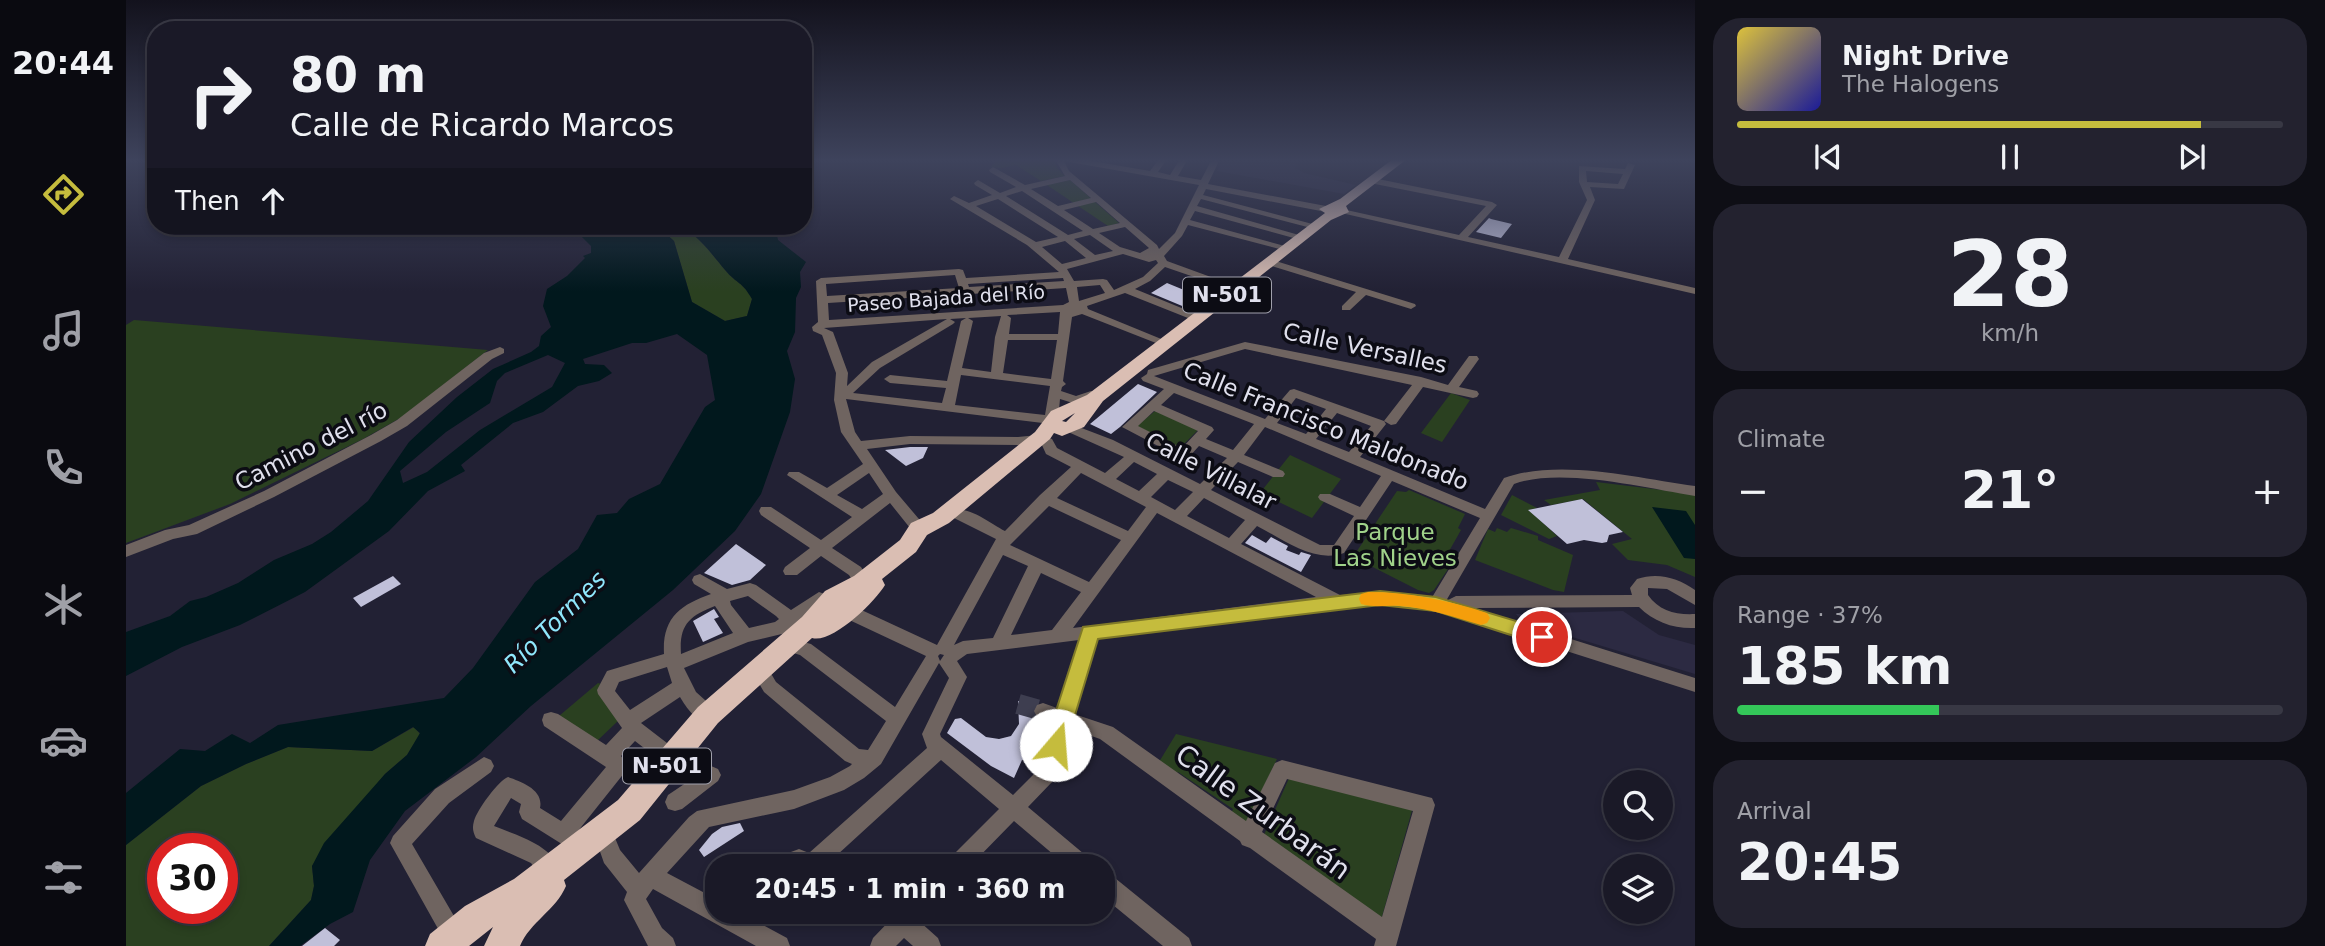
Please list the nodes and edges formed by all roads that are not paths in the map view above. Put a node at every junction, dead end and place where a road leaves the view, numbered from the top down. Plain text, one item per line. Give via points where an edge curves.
1 (962, 203) edge
2 (977, 203) edge
3 (1011, 203) edge
4 (1042, 203) edge
5 (1048, 203) edge
6 (1080, 203) edge
7 (1102, 203) edge
8 (1195, 203) edge
9 (1258, 203) edge
10 (1290, 203) edge
11 (1344, 203) edge
12 (1483, 203) edge
13 (1590, 203) edge
14 (968, 206) junction
15 (1193, 208) junction
16 (1021, 209) junction
17 (1056, 209) junction
18 (1333, 212) junction
19 (1068, 217) junction
20 (990, 218) junction
21 (1186, 222) junction
22 (1045, 224) junction
23 (1126, 224) junction
24 (1014, 233) junction
25 (1092, 233) junction
26 (1301, 237) junction
27 (1067, 239) junction
28 (1461, 239) junction
29 (1032, 246) junction
30 (1287, 248) junction
31 (1123, 251) junction
32 (1154, 256) junction
33 (1094, 259) junction
34 (1562, 261) junction
35 (1269, 262) junction
36 (1066, 275) junction
37 (964, 285) junction
38 (1236, 288) junction
39 (1124, 289) junction
40 (1364, 291) junction
41 (1695, 291) edge
42 (1111, 293) junction
43 (821, 300) junction
44 (1411, 306) dead end
45 (1346, 308) dead end
46 (1073, 310) junction
47 (1005, 318) junction
48 (1197, 318) junction
49 (967, 321) junction
50 (949, 322) junction
51 (827, 328) junction
52 (1001, 337) junction
53 (1064, 337) junction
54 (1165, 343) junction
55 (500, 351) dead end
56 (1473, 359) dead end
57 (956, 371) junction
58 (997, 375) junction
59 (890, 379) dead end
60 (1421, 381) junction
61 (952, 385) junction
62 (1172, 388) junction
63 (1452, 388) junction
64 (1473, 394) dead end
65 (841, 395) junction
66 (1089, 400) junction
67 (947, 406) junction
68 (1153, 406) junction
69 (1335, 407) junction
70 (1266, 423) junction
71 (1385, 423) junction
72 (1197, 440) junction
73 (1308, 440) junction
74 (857, 446) junction
75 (1236, 456) junction
76 (1133, 457) junction
77 (1352, 458) junction
78 (870, 465) junction
79 (1080, 466) junction
80 (1167, 473) junction
81 (1278, 474) dead end
82 (1390, 474) junction
83 (794, 475) dead end
84 (1106, 480) junction
85 (1695, 491) edge
86 (1201, 492) junction
87 (827, 495) junction
88 (891, 495) junction
89 (1325, 497) dead end
90 (1045, 498) junction
91 (1148, 502) junction
92 (766, 511) dead end
93 (958, 514) junction
94 (1363, 514) junction
95 (862, 516) junction
96 (1489, 516) junction
97 (1177, 517) junction
98 (1254, 519) junction
99 (924, 534) junction
100 (1130, 538) junction
101 (1004, 543) junction
102 (1231, 546) junction
103 (821, 547) junction
104 (126, 551) edge
105 (1037, 564) junction
106 (791, 570) dead end
107 (700, 580) dead end
108 (1092, 590) junction
109 (721, 597) junction
110 (1695, 599) edge
111 (1331, 600) junction
112 (1643, 601) junction
113 (843, 602) junction
114 (1456, 603) dead end
115 (1436, 604) junction
116 (1695, 621) edge
117 (1090, 632) junction
118 (793, 634) junction
119 (745, 636) junction
120 (1056, 637) junction
121 (998, 644) junction
122 (943, 653) junction
123 (675, 661) junction
124 (763, 675) junction
125 (1695, 685) edge
126 (681, 687) junction
127 (1043, 711) tunnel mouth
128 (708, 715) junction
129 (1064, 718) junction
130 (897, 719) junction
131 (551, 720) dead end
132 (632, 725) junction
133 (940, 749) junction
134 (608, 756) junction
135 (874, 758) junction
136 (673, 759) junction
137 (484, 766) dead end
138 (711, 775) dead end
139 (676, 802) dead end
140 (1013, 808) junction
141 (1249, 838) junction
142 (583, 841) junction
143 (826, 854) edge
144 (968, 854) edge
145 (1069, 854) edge
146 (550, 870) junction
147 (642, 889) junction
148 (1115, 893) edge
149 (705, 908) edge
150 (748, 924) edge
151 (901, 924) edge
152 (913, 924) edge
153 (504, 933) edge
154 (1387, 940) edge
155 (448, 941) edge
156 (666, 946) edge
157 (779, 946) edge
158 (881, 946) edge
159 (930, 946) edge
160 (1181, 946) edge

1 - 14 street
2 - 14 street
3 - 16 street
4 - 16 street
5 - 17 street
6 - 17 street
7 - 23 street
8 - 15 street
9 - 18 street
10 - 18 street
11 - 18 highway, N-501
12 - 28 street via 1492,205
13 - 34 street
14 - 20 street
15 - 21 street
15 - 26 street
16 - 20 street
16 - 22 street
17 - 19 street
18 - 26 highway, N-501
18 - 28 street
19 - 22 street
19 - 25 street
20 - 24 street
21 - 30 street
21 - 32 street via 1170,247
22 - 24 street
22 - 27 street
23 - 25 street
23 - 32 street
24 - 29 street
25 - 27 street
25 - 31 street
26 - 30 highway, N-501
27 - 29 street
27 - 33 street
28 - 34 street
29 - 36 street
30 - 35 highway, N-501
31 - 32 street
31 - 33 street
32 - 38 street
32 - 39 street via 1144,280
33 - 36 street
34 - 41 street
35 - 38 highway, N-501
35 - 40 street
36 - 37 street
36 - 42 street via 1102,282
36 - 46 street
37 - 43 street
37 - 43 street via 959,272 821,281
38 - 48 highway, N-501
39 - 42 street
39 - 48 street
40 - 44 street
40 - 45 street
42 - 46 street
43 - 51 street
46 - 47 street, Paseo Bajada del Río
46 - 51 street, Paseo Bajada del Río
46 - 53 street
46 - 54 street
46 - 66 street
47 - 49 street, Paseo Bajada del Río
47 - 52 street
48 - 54 highway, N-501
49 - 50 street, Paseo Bajada del Río
49 - 57 street
50 - 51 street, Paseo Bajada del Río
50 - 65 street via 876,365
51 - 65 street via 842,373
52 - 53 street
52 - 58 street
53 - 66 street
54 - 66 highway, N-501
55 - 104 street, Camino del río via 376,438 192,530
56 - 63 street
57 - 58 street
57 - 61 street
58 - 66 street
59 - 61 street
60 - 63 street, Calle Versalles
60 - 66 street, Calle Versalles via 1245,345
60 - 71 street
61 - 67 street
62 - 66 street, Calle Francisco Maldonado
62 - 68 street
62 - 70 street, Calle Francisco Maldonado
63 - 64 street, Calle Versalles
65 - 67 street
65 - 74 street via 845,426
66 - 67 street
66 - 74 street via 1018,442 922,439
66 - 76 street, Calle Villalar
66 - 79 street via 1051,451
66 - 93 highway, N-501
66 - 99 highway, N-501
68 - 72 street via 1207,430
68 - 72 street via 1129,426 1184,454
69 - 70 street via 1294,393
69 - 71 street
69 - 73 street
70 - 73 street, Calle Francisco Maldonado
70 - 75 street
71 - 77 street
72 - 75 street
73 - 77 street, Calle Francisco Maldonado
74 - 78 street
75 - 81 street
75 - 86 street
76 - 80 street, Calle Villalar
76 - 84 street
77 - 82 street, Calle Francisco Maldonado
78 - 87 street
78 - 88 street
79 - 84 street
79 - 90 street
80 - 86 street, Calle Villalar
80 - 91 street
82 - 94 street
82 - 96 street, Calle Francisco Maldonado
83 - 87 street
84 - 91 street
85 - 96 street via 1548,473 1509,481
86 - 97 street
86 - 98 street, Calle Villalar
87 - 95 street
88 - 95 street
88 - 99 street
89 - 94 street
90 - 100 street
90 - 101 street
91 - 97 street
91 - 100 street
92 - 103 street
93 - 99 highway, N-501
93 - 101 street
94 - 98 street, Calle Villalar via 1339,549 1331,552 1317,550
95 - 103 street
96 - 115 street
97 - 102 street
98 - 102 street
99 - 113 highway, N-501
100 - 108 street
101 - 105 street
101 - 122 street
102 - 111 street
103 - 106 street
103 - 113 street via 855,571
105 - 108 street
105 - 121 street
107 - 109 street
108 - 120 street
109 - 118 street via 750,589 782,611
109 - 119 street via 723,607
109 - 123 street via 679,620 672,639
110 - 112 street via 1676,586 1653,581 1640,585
111 - 115 street via 1390,598
111 - 117 street
112 - 114 street
112 - 116 street via 1670,618
113 - 118 highway, N-501
113 - 122 street
113 - 128 highway, N-501
115 - 125 street
117 - 120 street
117 - 129 street
118 - 119 street via 780,628
118 - 124 highway, N-501
118 - 130 street via 805,649
119 - 123 street
120 - 121 street
121 - 122 street
122 - 130 street
122 - 133 street via 958,677 931,734
123 - 126 street
123 - 132 street via 615,673 606,690
124 - 135 street via 770,687 852,755
124 - 142 highway, N-501 via 713,724 643,808
126 - 128 street
126 - 132 street
127 - 129 street, Calle Zurbarán
128 - 136 highway, N-501
129 - 140 street via 1042,780
129 - 141 street, Calle Zurbarán via 1106,733
130 - 135 street
131 - 134 street
132 - 134 street
132 - 136 street
133 - 140 street
133 - 143 street
134 - 142 street via 618,766
135 - 147 street via 865,768 822,789 704,818
136 - 142 highway, N-501 via 629,810
137 - 155 street via 442,796 400,843
138 - 139 street
140 - 144 street
140 - 145 street
141 - 154 street, Calle Zurbarán
141 - 154 street via 1282,769 1425,805
142 - 146 highway, N-501
142 - 146 street via 528,813 532,800 508,786 482,831 537,856
142 - 147 street via 611,856
142 - 153 highway, N-501 via 548,888
146 - 153 highway, N-501
147 - 149 street
147 - 156 street via 654,936
148 - 160 street
150 - 157 street
151 - 158 street
152 - 159 street
153 - 155 highway

